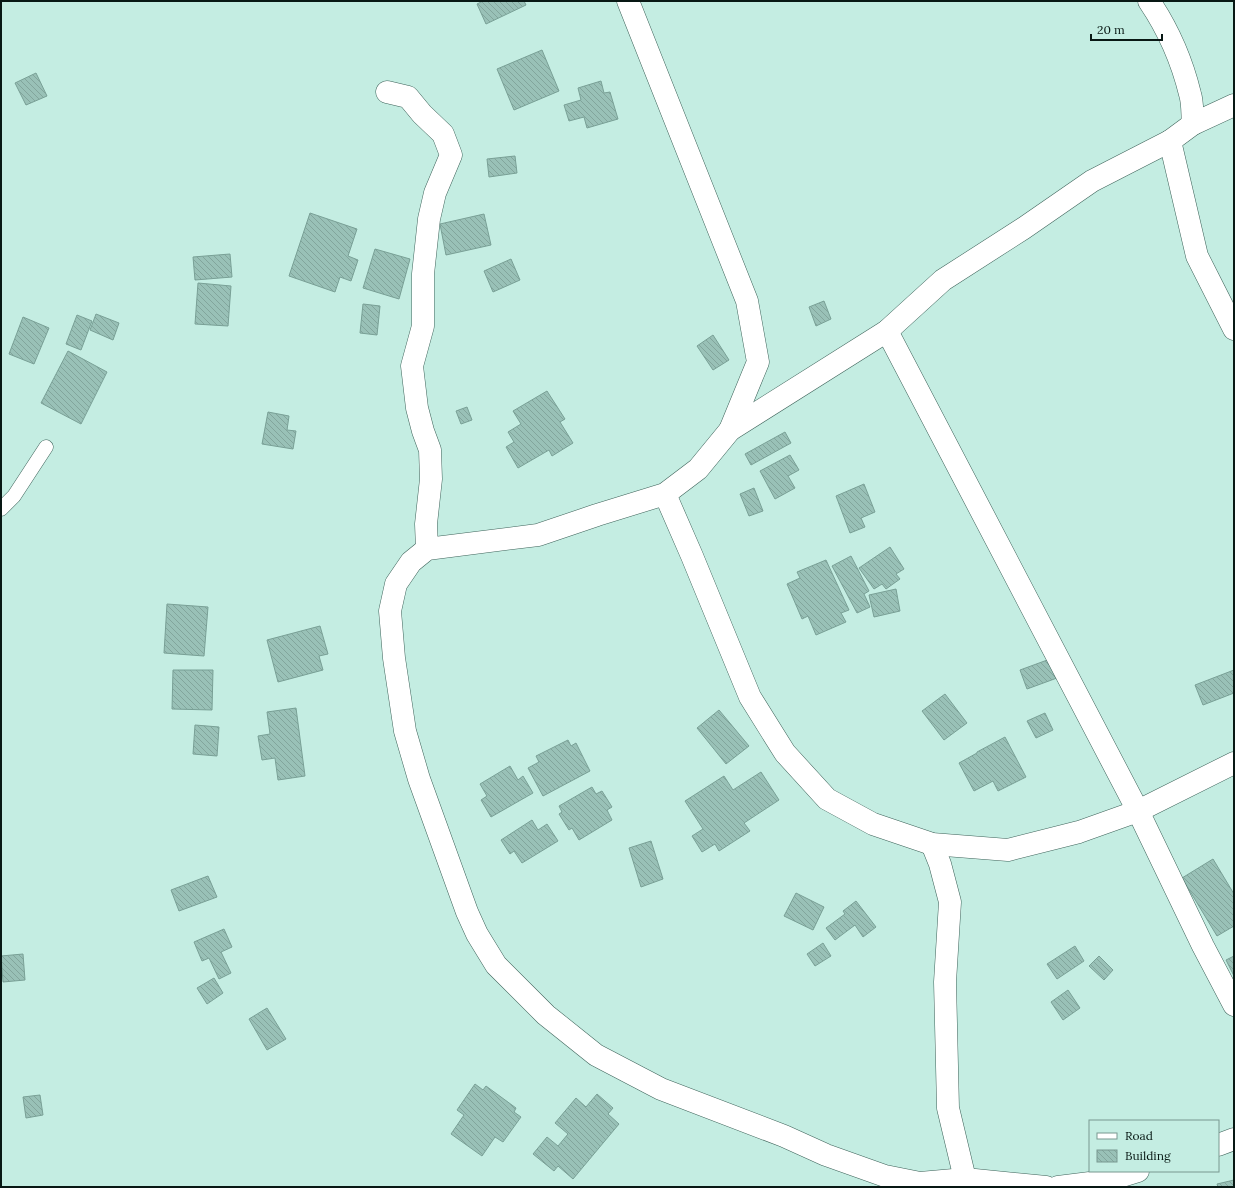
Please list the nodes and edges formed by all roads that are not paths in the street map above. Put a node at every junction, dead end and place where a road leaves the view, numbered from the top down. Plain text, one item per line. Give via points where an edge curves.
1 (628, 1) edge
2 (1149, 1) edge
3 (387, 92) dead end
4 (1234, 105) edge
5 (1193, 124) junction
6 (1170, 141) junction
7 (1234, 329) edge
8 (887, 331) junction
9 (730, 430) junction
10 (46, 447) dead end
11 (665, 494) junction
12 (1, 509) edge
13 (427, 549) junction
14 (1234, 764) edge
15 (1138, 811) junction
16 (932, 844) junction
17 (1234, 1005) edge
18 (1234, 1139) edge
19 (1219, 1145) edge
20 (1136, 1172) edge
21 (965, 1180) junction
22 (1108, 1184) edge
23 (1046, 1187) edge
24 (1058, 1187) edge

1 - 9 street via 747,301 758,362
2 - 5 street via 1162,20 1175,49 1191,95
3 - 13 street via 408,97 443,134 452,155 435,193 429,219 423,274 423,326 412,366 417,408 430,450
4 - 5 street
5 - 6 street
6 - 7 street via 1197,256
6 - 8 street via 1092,181 943,280
8 - 9 street
8 - 15 street
9 - 11 street via 698,469
10 - 12 lane via 14,496
11 - 13 street via 538,535
11 - 16 street via 750,697 785,753 827,799 873,824
13 - 21 street via 411,562 396,584 390,612 405,731 419,780 467,912 496,965 546,1015 596,1055 661,1089 885,1176 920,1183
14 - 15 street
15 - 16 street via 1080,832 1008,850
15 - 17 street
16 - 21 street via 950,902 945,982 948,1108
18 - 19 street
20 - 22 street
21 - 23 street
22 - 24 street

